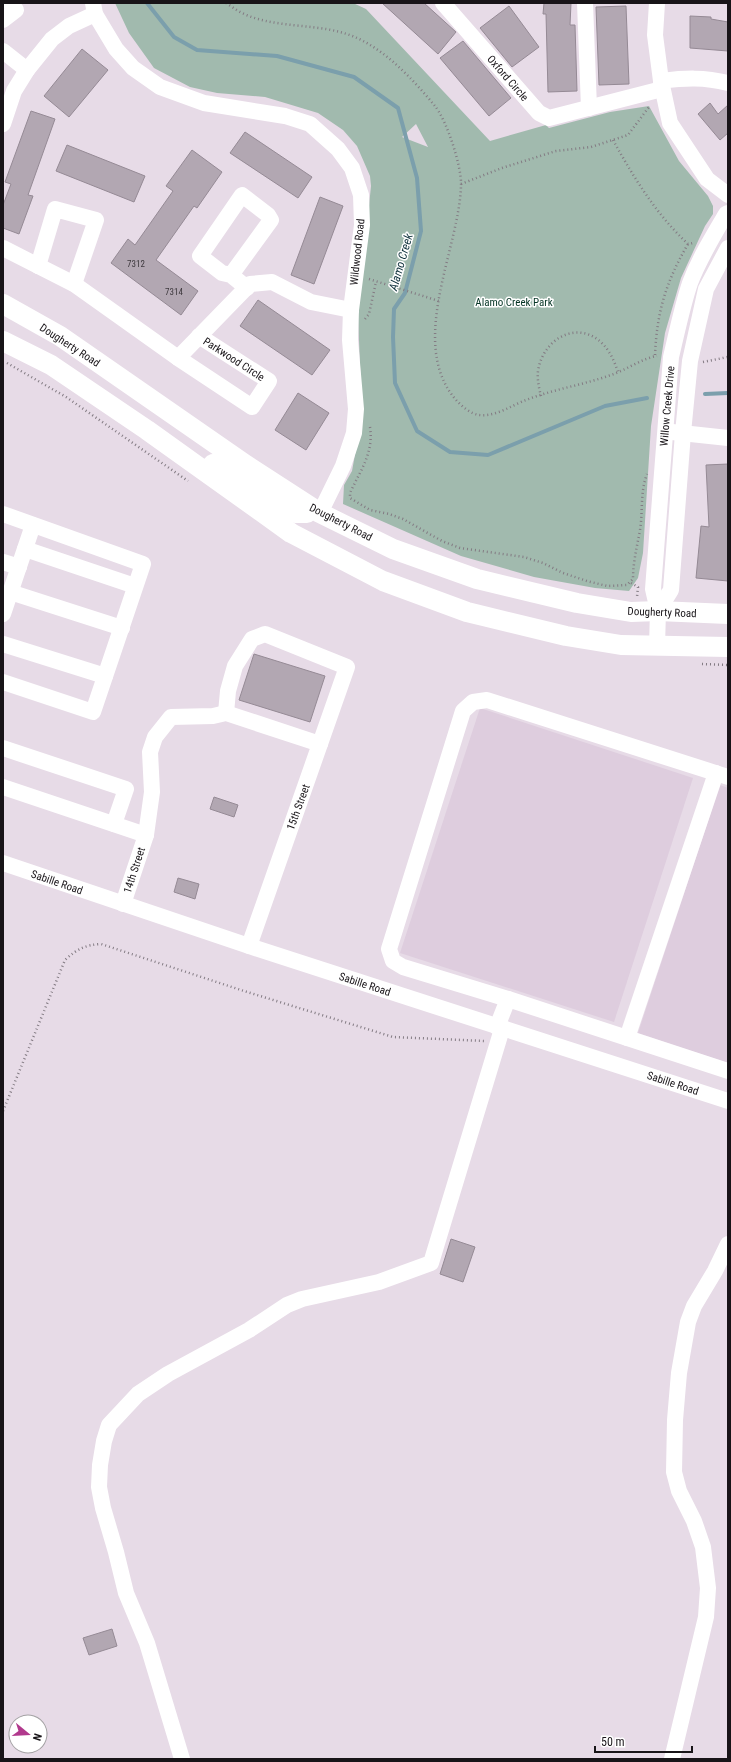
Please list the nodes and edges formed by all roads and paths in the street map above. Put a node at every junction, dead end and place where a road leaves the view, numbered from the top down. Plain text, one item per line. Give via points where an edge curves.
1 (10, 3) edge
2 (226, 3) edge
3 (443, 3) edge
4 (584, 3) edge
5 (658, 3) edge
6 (94, 8) edge
7 (3, 20) edge
8 (3, 51) edge
9 (27, 70) junction
10 (728, 83) edge
11 (662, 85) junction
12 (589, 108) junction
13 (3, 124) edge
14 (613, 140) junction
15 (461, 184) junction
16 (728, 195) edge
17 (728, 213) edge
18 (696, 242) dead end
19 (688, 244) junction
20 (3, 248) edge
21 (728, 248) edge
22 (38, 266) junction
23 (231, 275) junction
24 (355, 275) junction
25 (376, 282) junction
26 (74, 284) junction
27 (247, 288) junction
28 (439, 301) junction
29 (3, 304) edge
30 (356, 315) junction
31 (199, 336) junction
32 (3, 341) edge
33 (728, 357) edge
34 (178, 358) junction
35 (701, 363) dead end
36 (618, 372) junction
37 (541, 396) junction
38 (368, 422) dead end
39 (664, 432) junction
40 (682, 433) junction
41 (728, 438) edge
42 (182, 455) junction
43 (649, 468) dead end
44 (320, 513) junction
45 (3, 514) edge
46 (33, 525) junction
47 (25, 548) junction
48 (3, 562) edge
49 (19, 567) junction
50 (631, 583) junction
51 (135, 586) junction
52 (638, 587) dead end
53 (10, 592) junction
54 (658, 611) junction
55 (3, 614) edge
56 (728, 614) edge
57 (122, 628) junction
58 (3, 644) edge
59 (657, 646) junction
60 (728, 647) edge
61 (105, 676) junction
62 (3, 682) edge
63 (226, 713) junction
64 (320, 744) junction
65 (3, 748) edge
66 (722, 775) edge
67 (3, 787) edge
68 (114, 824) junction
69 (146, 835) junction
70 (3, 863) edge
71 (123, 904) junction
72 (248, 946) junction
73 (508, 999) junction
74 (499, 1033) junction
75 (628, 1038) junction
76 (728, 1071) edge
77 (728, 1100) edge
78 (3, 1110) edge
79 (728, 1244) edge
80 (182, 1759) edge
81 (672, 1759) edge

1 - 7 street via 16,10
2 - 15 path via 243,14 275,23 340,32 365,41 401,68 437,108 453,142
3 - 12 street, Oxford Circle via 539,113 549,118
4 - 12 street
5 - 11 street via 655,36
6 - 9 street via 52,39
6 - 24 street, Wildwood Road via 120,54 133,68 160,87 204,103 285,116 310,124 329,139 352,168 361,195 362,225
8 - 9 street
9 - 13 street via 14,91
10 - 11 street, Oxford Circle via 694,77
11 - 12 street, Oxford Circle
11 - 14 path via 628,135
11 - 16 street via 670,123 707,179
14 - 15 path via 591,147 556,151
14 - 19 path via 634,178 654,206
15 - 28 path via 457,220 442,278
17 - 39 street, Willow Creek Drive via 705,250 691,282 671,357
18 - 19 path
19 - 36 path via 671,274 666,290 657,325 655,356
20 - 22 street, Parkwood Circle
21 - 40 street, Willow Creek Drive via 706,289 690,361
22 - 26 street, Parkwood Circle
22 - 26 street via 55,209 96,220
23 - 23 street via 271,220 242,195 200,256 222,273
23 - 27 street
24 - 25 path
24 - 30 street, Wildwood Road
25 - 28 path
25 - 30 path via 369,314 365,320
26 - 34 street, Parkwood Circle
27 - 30 street, Parkwood Circle via 250,284 272,282 311,302
27 - 31 street, Parkwood Circle
28 - 37 path via 435,324 437,359 445,385 459,404 479,415 502,412
29 - 44 main road, Dougherty Road via 60,336
30 - 44 street, Wildwood Road via 350,340 356,409 354,433 343,466
31 - 34 street, Parkwood Circle
31 - 34 street, Parkwood Circle via 269,381 252,408
32 - 42 main road via 51,365
33 - 35 path
36 - 37 path
36 - 37 path via 609,352 598,341 581,332 572,332 554,341 541,361 538,371
38 - 50 path via 371,435 370,449 350,498 370,510 403,519 460,548 524,557 563,573 607,586
39 - 40 street
39 - 54 street, Willow Creek Drive via 653,589
40 - 41 street
40 - 54 street, Willow Creek Drive via 671,590
42 - 44 main road via 217,466 295,513
42 - 59 main road via 291,532 383,582 467,612 566,636 621,645
43 - 50 path via 642,495 640,530
44 - 54 main road, Dougherty Road via 393,549 477,579 577,603 631,612
45 - 46 street
46 - 47 street
46 - 51 street via 143,564
47 - 49 street
47 - 51 street
48 - 49 street
49 - 53 street
50 - 52 path
51 - 57 street
53 - 55 street
53 - 57 street
54 - 56 main road, Dougherty Road
54 - 59 street, Willow Creek Drive
57 - 61 street
58 - 61 street
59 - 60 main road
61 - 62 street via 93,712
63 - 64 street
63 - 64 street, 15th Street via 228,691 235,666 252,639 265,634 347,667
63 - 69 street, 14th Street via 213,716 171,717 155,737 150,752 152,792
64 - 72 street, 15th Street
65 - 68 street via 126,789
66 - 73 street via 487,700 473,702 464,711 389,949 394,961 403,967
66 - 75 street
67 - 68 street
68 - 69 street
69 - 71 street, 14th Street
70 - 71 street, Sabille Road
71 - 72 street, Sabille Road
72 - 74 street, Sabille Road
73 - 74 street
73 - 75 street
74 - 77 street, Sabille Road
74 - 78 path via 394,1037 101,944 89,944 77,949 65,960
74 - 80 street via 431,1264 379,1282 302,1299 287,1305 138,1394 109,1425 100,1465 99,1487 103,1508 126,1594 147,1643
75 - 76 street
79 - 81 street via 694,1306 688,1322 679,1373 674,1472 679,1491 696,1525 703,1548 708,1588 706,1617

